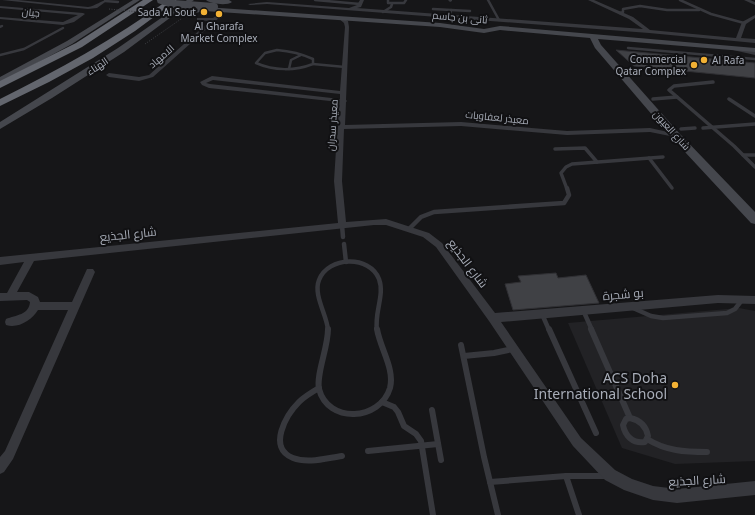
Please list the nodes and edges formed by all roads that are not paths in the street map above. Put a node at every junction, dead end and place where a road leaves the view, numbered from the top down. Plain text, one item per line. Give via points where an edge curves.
1 (4, 0) edge
2 (137, 0) edge
3 (149, 0) edge
4 (160, 0) edge
5 (173, 0) edge
6 (191, 0) edge
7 (198, 0) edge
8 (315, 0) edge
9 (388, 0) edge
10 (406, 0) edge
11 (488, 0) edge
12 (590, 0) edge
13 (680, 0) edge
14 (746, 0) edge
15 (105, 1) edge
16 (119, 1) edge
17 (293, 2) edge
18 (212, 3) edge
19 (244, 3) junction
20 (360, 3) edge
21 (755, 4) edge
22 (392, 5) junction
23 (0, 7) edge
24 (205, 9) junction
25 (347, 9) junction
26 (433, 9) dead end
27 (364, 10) junction
28 (451, 10) junction
29 (699, 10) junction
30 (120, 11) junction
31 (383, 12) junction
32 (395, 13) junction
33 (620, 13) junction
34 (187, 15) junction
35 (472, 15) junction
36 (755, 16) edge
37 (450, 17) junction
38 (0, 18) edge
39 (340, 18) junction
40 (149, 19) junction
41 (199, 19) dead end
42 (362, 20) junction
43 (462, 21) junction
44 (744, 23) junction
45 (499, 24) junction
46 (348, 27) junction
47 (515, 27) junction
48 (63, 28) dead end
49 (569, 29) junction
50 (649, 31) junction
51 (554, 33) junction
52 (739, 37) junction
53 (598, 39) junction
54 (625, 39) junction
55 (677, 40) junction
56 (133, 42) junction
57 (654, 42) junction
58 (754, 43) edge
59 (628, 48) dead end
60 (652, 50) junction
61 (755, 52) edge
62 (303, 54) junction
63 (0, 55) edge
64 (755, 59) edge
65 (312, 64) junction
66 (346, 66) junction
67 (290, 68) junction
68 (109, 75) dead end
69 (0, 80) edge
70 (713, 82) dead end
71 (0, 85) edge
72 (270, 85) junction
73 (313, 90) junction
74 (264, 92) junction
75 (0, 93) edge
76 (344, 93) junction
77 (308, 97) junction
78 (677, 97) junction
79 (653, 99) junction
80 (729, 99) dead end
81 (344, 101) junction
82 (0, 103) edge
83 (0, 114) edge
84 (755, 116) edge
85 (662, 120) junction
86 (755, 124) edge
87 (0, 126) edge
88 (342, 127) junction
89 (711, 127) junction
90 (695, 128) dead end
91 (703, 128) dead end
92 (650, 130) junction
93 (678, 132) junction
94 (555, 149) dead end
95 (743, 155) junction
96 (755, 155) edge
97 (663, 157) dead end
98 (649, 158) junction
99 (597, 162) junction
100 (755, 167) edge
101 (672, 188) dead end
102 (755, 208) edge
103 (755, 220) edge
104 (342, 225) junction
105 (409, 228) junction
106 (343, 237) dead end
107 (344, 244) dead end
108 (31, 258) junction
109 (0, 261) edge
110 (346, 262) junction
111 (90, 272) dead end
112 (10, 296) junction
113 (0, 297) edge
114 (742, 299) junction
115 (755, 300) edge
116 (35, 306) junction
117 (75, 306) junction
118 (628, 306) junction
119 (583, 310) junction
120 (542, 314) junction
121 (493, 318) junction
122 (10, 322) dead end
123 (461, 344) dead end
124 (514, 349) junction
125 (464, 356) junction
126 (319, 388) junction
127 (382, 402) junction
128 (432, 410) dead end
129 (630, 418) junction
130 (596, 433) dead end
131 (647, 439) junction
132 (438, 444) junction
133 (422, 446) junction
134 (368, 451) dead end
135 (708, 452) dead end
136 (342, 456) dead end
137 (441, 460) dead end
138 (0, 468) edge
139 (610, 475) junction
140 (566, 476) junction
141 (490, 482) junction
142 (755, 488) edge
143 (433, 515) edge
144 (498, 515) edge
145 (579, 515) edge

1 - 15 street via 86,8 95,7
2 - 30 main road
3 - 71 highway via 79,44
4 - 18 main road, bridge via 174,4
4 - 75 highway, الهناء via 90,45
5 - 40 highway, الهناء
6 - 56 main road, الهناء
7 - 34 main road
8 - 20 lane
9 - 22 lane
10 - 22 lane via 403,4
11 - 45 lane
12 - 33 street
13 - 29 lane
14 - 21 street
15 - 16 lane
16 - 30 main road via 124,5
17 - 19 street, ثانى بن جاسم
17 - 25 street, ثانى بن جاسم
18 - 19 main road, ثانى بن جاسم
18 - 24 main road via 200,5
18 - 45 main road
19 - 43 main road, ثانى بن جاسم
20 - 25 street
20 - 27 street
22 - 31 lane
22 - 32 lane
23 - 38 street, جيان via 83,14 69,23 59,24
24 - 34 main road, ثانى بن جاسم
24 - 39 main road, ثانى بن جاسم
25 - 27 street, ثانى بن جاسم
26 - 28 lane
27 - 31 street, ثانى بن جاسم
28 - 35 lane
28 - 37 lane
29 - 33 lane via 635,6 623,9
29 - 44 lane
30 - 69 main road via 41,59
31 - 32 street, ثانى بن جاسم
32 - 37 street, ثانى بن جاسم
33 - 50 street
34 - 56 main road
35 - 37 street, ثانى بن جاسم
35 - 43 main road
35 - 45 street, ثانى بن جاسم
36 - 44 street
39 - 42 main road, ثانى بن جاسم
39 - 46 street
40 - 82 highway, الهناء via 81,60
40 - 83 highway via 140,30 84,67
41 - 68 street, الامهاد via 216,18 151,76 139,79
42 - 45 main road, ثانى بن جاسم via 484,31
42 - 46 street via 353,22
43 - 47 main road, ثانى بن جاسم
44 - 52 street
45 - 47 main road, ثانى بن جاسم
45 - 50 street, ثانى بن جاسم
46 - 66 street, معيذر سدران
47 - 49 main road, ثانى بن جاسم
47 - 51 main road, ثانى بن جاسم
47 - 53 main road via 592,42
48 - 63 lane via 24,50
49 - 51 main road via 571,32
49 - 53 main road, ثانى بن جاسم
50 - 52 street, ثانى بن جاسم
51 - 53 main road, ثانى بن جاسم
52 - 58 street
53 - 54 main road via 609,43 616,39
53 - 55 main road
53 - 58 main road, ثانى بن جاسم
53 - 79 main road, شارع العيون
53 - 85 main road, شارع العيون
54 - 55 main road via 630,37
54 - 57 main road
55 - 58 main road
56 - 87 main road, الهناء via 87,74
57 - 60 lane via 651,45
57 - 61 main road
59 - 60 lane
60 - 64 lane
62 - 65 lane via 313,59
62 - 67 lane via 291,60
62 - 67 lane via 270,51 256,63 264,67
65 - 66 lane
65 - 67 lane via 303,68
66 - 76 street, معيذر سدران
70 - 78 lane via 671,87 669,90
72 - 73 street
72 - 74 street
72 - 74 street via 212,78 204,82 206,85
73 - 76 street
73 - 77 street
74 - 77 street
76 - 81 street, معيذر سدران
77 - 81 street
78 - 79 lane
78 - 89 lane
79 - 93 main road, شارع العيون
80 - 84 lane
81 - 88 street, معيذر سدران
85 - 92 street via 660,126
85 - 93 main road, شارع العيون
86 - 89 lane
88 - 92 street, معيذر لعفاويات via 461,124 567,133
88 - 104 street, معيذر سدران via 338,181
89 - 91 lane
89 - 95 lane
90 - 93 lane
92 - 93 street, معيذر لعفاويات
93 - 102 main road, شارع العيون
93 - 103 main road, شارع العيون
94 - 99 lane via 585,148
95 - 96 lane
95 - 100 lane
97 - 98 lane
98 - 99 lane
98 - 101 lane
99 - 105 lane via 572,164 563,169 561,176 569,195 564,203 434,212 421,217
104 - 105 street, شارع الجذيع via 380,222
104 - 106 lane
104 - 108 street, شارع الجذيع
105 - 121 street, شارع الجذيع via 426,235 439,245
107 - 110 lane
108 - 109 street, شارع الجذيع
108 - 112 street
110 - 126 lane via 327,269 318,283 317,289 327,320 328,338 319,374
110 - 127 lane via 358,262 369,267 379,280 376,326 379,344 391,378 388,392
111 - 117 street
112 - 113 street
112 - 116 street via 32,297
114 - 115 street, بو شجرة
114 - 118 street, بو شجرة
114 - 118 lane via 735,309 727,313 668,318 652,316
116 - 117 street
116 - 122 street via 25,317
117 - 138 street via 9,455
118 - 119 street, بو شجرة
119 - 120 street, بو شجرة
119 - 129 lane
120 - 121 street, بو شجرة
120 - 130 lane
121 - 124 street, شارع الجذيع
123 - 125 lane
124 - 125 lane
124 - 139 street, شارع الجذيع via 577,442
125 - 141 lane
126 - 127 lane via 330,407 344,414 367,412
126 - 136 lane via 292,409 283,426 280,443 287,455 299,459
127 - 133 lane via 398,412 404,426 416,434
128 - 132 lane
129 - 131 lane via 638,420 646,427
129 - 131 lane via 622,425 628,438 641,443
131 - 135 lane via 670,451
132 - 133 lane
132 - 137 lane
133 - 134 lane
133 - 143 lane
139 - 140 lane
139 - 142 street, شارع الجذيع via 653,493 677,496
140 - 141 lane
140 - 145 lane
141 - 144 lane

